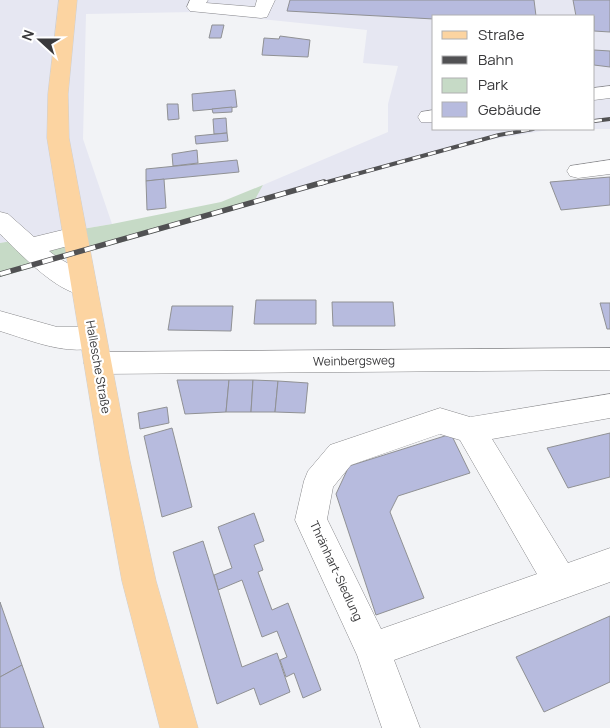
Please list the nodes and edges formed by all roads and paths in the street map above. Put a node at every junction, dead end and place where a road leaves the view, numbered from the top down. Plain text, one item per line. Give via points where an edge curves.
1 (68, 0) edge
2 (199, 0) edge
3 (266, 0) edge
4 (610, 92) edge
5 (595, 94) edge
6 (610, 168) edge
7 (578, 171) dead end
8 (0, 220) edge
9 (75, 236) junction
10 (30, 246) junction
11 (84, 287) junction
12 (0, 321) edge
13 (96, 350) junction
14 (610, 358) edge
15 (610, 406) edge
16 (470, 430) junction
17 (610, 565) edge
18 (561, 582) junction
19 (373, 650) junction
20 (179, 728) edge
21 (401, 728) edge

1 - 9 main road, Hallesche Straße via 57,114 59,147
2 - 3 street via 196,7 261,13
4 - 5 street
6 - 7 street
8 - 10 street
9 - 10 street
9 - 11 main road, Hallesche Straße
10 - 11 street via 50,266
11 - 13 main road, Hallesche Straße
12 - 13 street, Weinbergsweg
13 - 14 street, Weinbergsweg
13 - 20 main road, Hallesche Straße via 139,581
15 - 16 street, Thränhart-Siedlung
16 - 18 street
16 - 19 street, Thränhart-Siedlung via 440,421 341,455 319,481 311,520
17 - 18 street
18 - 19 street
19 - 21 street, Thränhart-Siedlung

